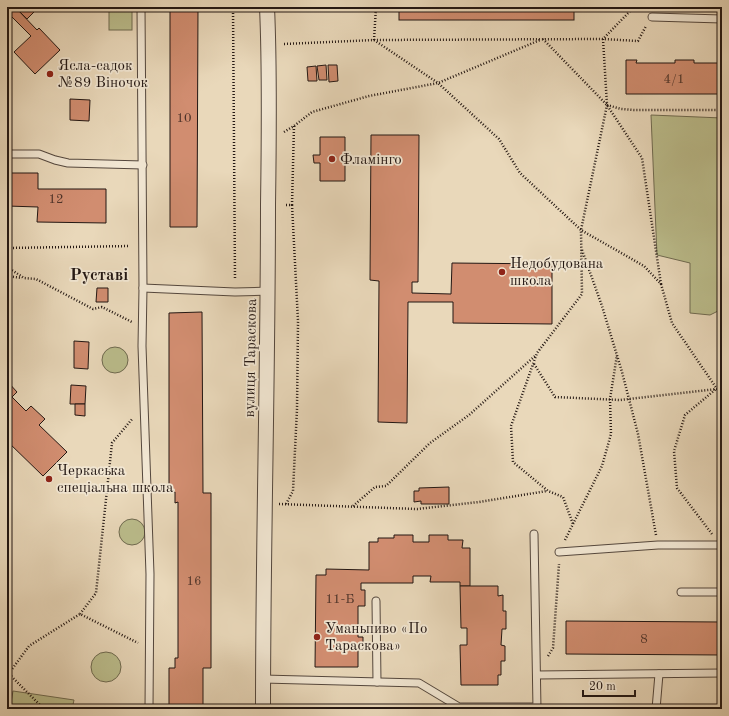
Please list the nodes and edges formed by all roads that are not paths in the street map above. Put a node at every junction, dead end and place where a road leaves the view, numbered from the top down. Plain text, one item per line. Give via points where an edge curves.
1 (141, 7) edge
2 (267, 7) edge
3 (652, 17) road end
4 (722, 19) edge
5 (7, 154) edge
6 (142, 165) junction
7 (143, 288) junction
8 (269, 291) junction
9 (534, 534) dead end
10 (721, 543) edge
11 (559, 552) road end
12 (681, 592) dead end
13 (722, 592) edge
14 (376, 601) dead end
15 (659, 674) junction
16 (722, 674) edge
17 (537, 675) junction
18 (263, 679) junction
19 (376, 682) junction
20 (537, 708) edge
21 (149, 709) edge
22 (263, 709) edge
23 (656, 709) edge

1 - 6 lane
2 - 8 street, вулиця Тараскова
3 - 4 lane
5 - 6 lane via 39,154 68,163
6 - 7 lane
7 - 8 lane
7 - 21 lane via 150,574
8 - 18 street, вулиця Тараскова
9 - 17 lane
10 - 11 lane
12 - 13 lane
14 - 19 lane
15 - 16 lane
15 - 17 lane
15 - 23 lane
17 - 20 lane
18 - 19 lane
18 - 22 street, вулиця Тараскова
19 - 20 lane via 419,683 459,707

